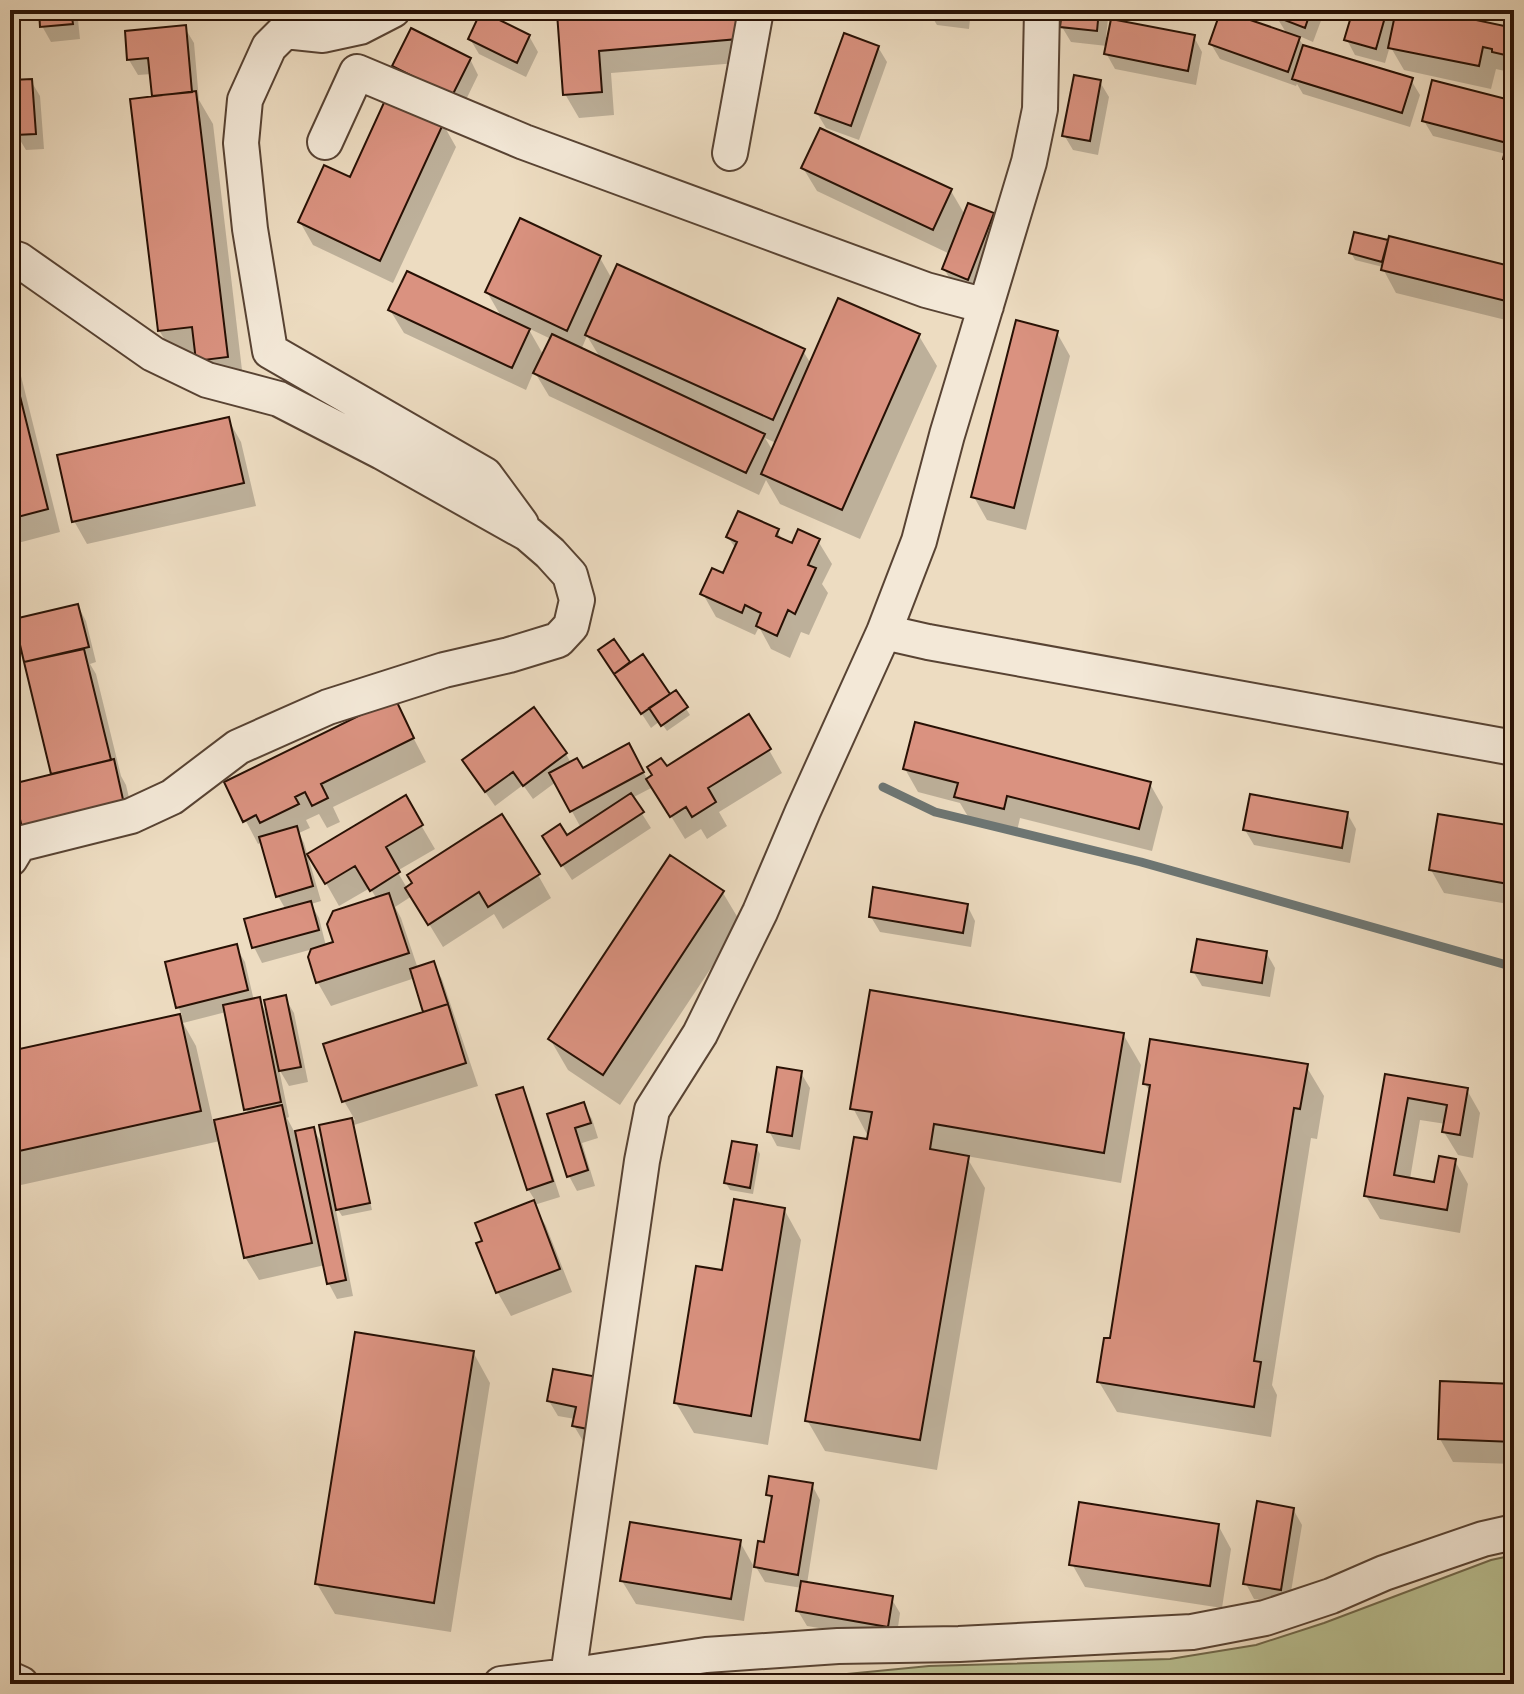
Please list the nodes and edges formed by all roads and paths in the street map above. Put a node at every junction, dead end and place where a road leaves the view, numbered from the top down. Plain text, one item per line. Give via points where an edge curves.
1 (393, 10) edge
2 (756, 10) edge
3 (1042, 10) edge
4 (325, 142) dead end
5 (730, 153) dead end
6 (10, 257) edge
7 (986, 306) junction
8 (528, 534) junction
9 (884, 632) junction
10 (1514, 748) edge
11 (10, 859) edge
12 (1514, 1532) edge
13 (568, 1676) junction
14 (10, 1679) edge
15 (21, 1684) edge
16 (501, 1684) edge

1 - 8 street via 360,27 323,35 285,31 269,47 245,100 241,143 270,351 485,475
2 - 5 street
3 - 7 street via 1040,109
4 - 7 street via 357,72 524,142 926,290
6 - 8 street via 153,354 207,380 279,399
7 - 9 street via 919,541
8 - 11 street via 570,575 577,600 571,626 558,640 328,707 238,747 172,797 131,816 19,844
9 - 10 street
9 - 13 street via 760,912 700,1034 652,1110
12 - 13 street via 1265,1618 1192,1632 721,1654
13 - 16 street
14 - 15 street

